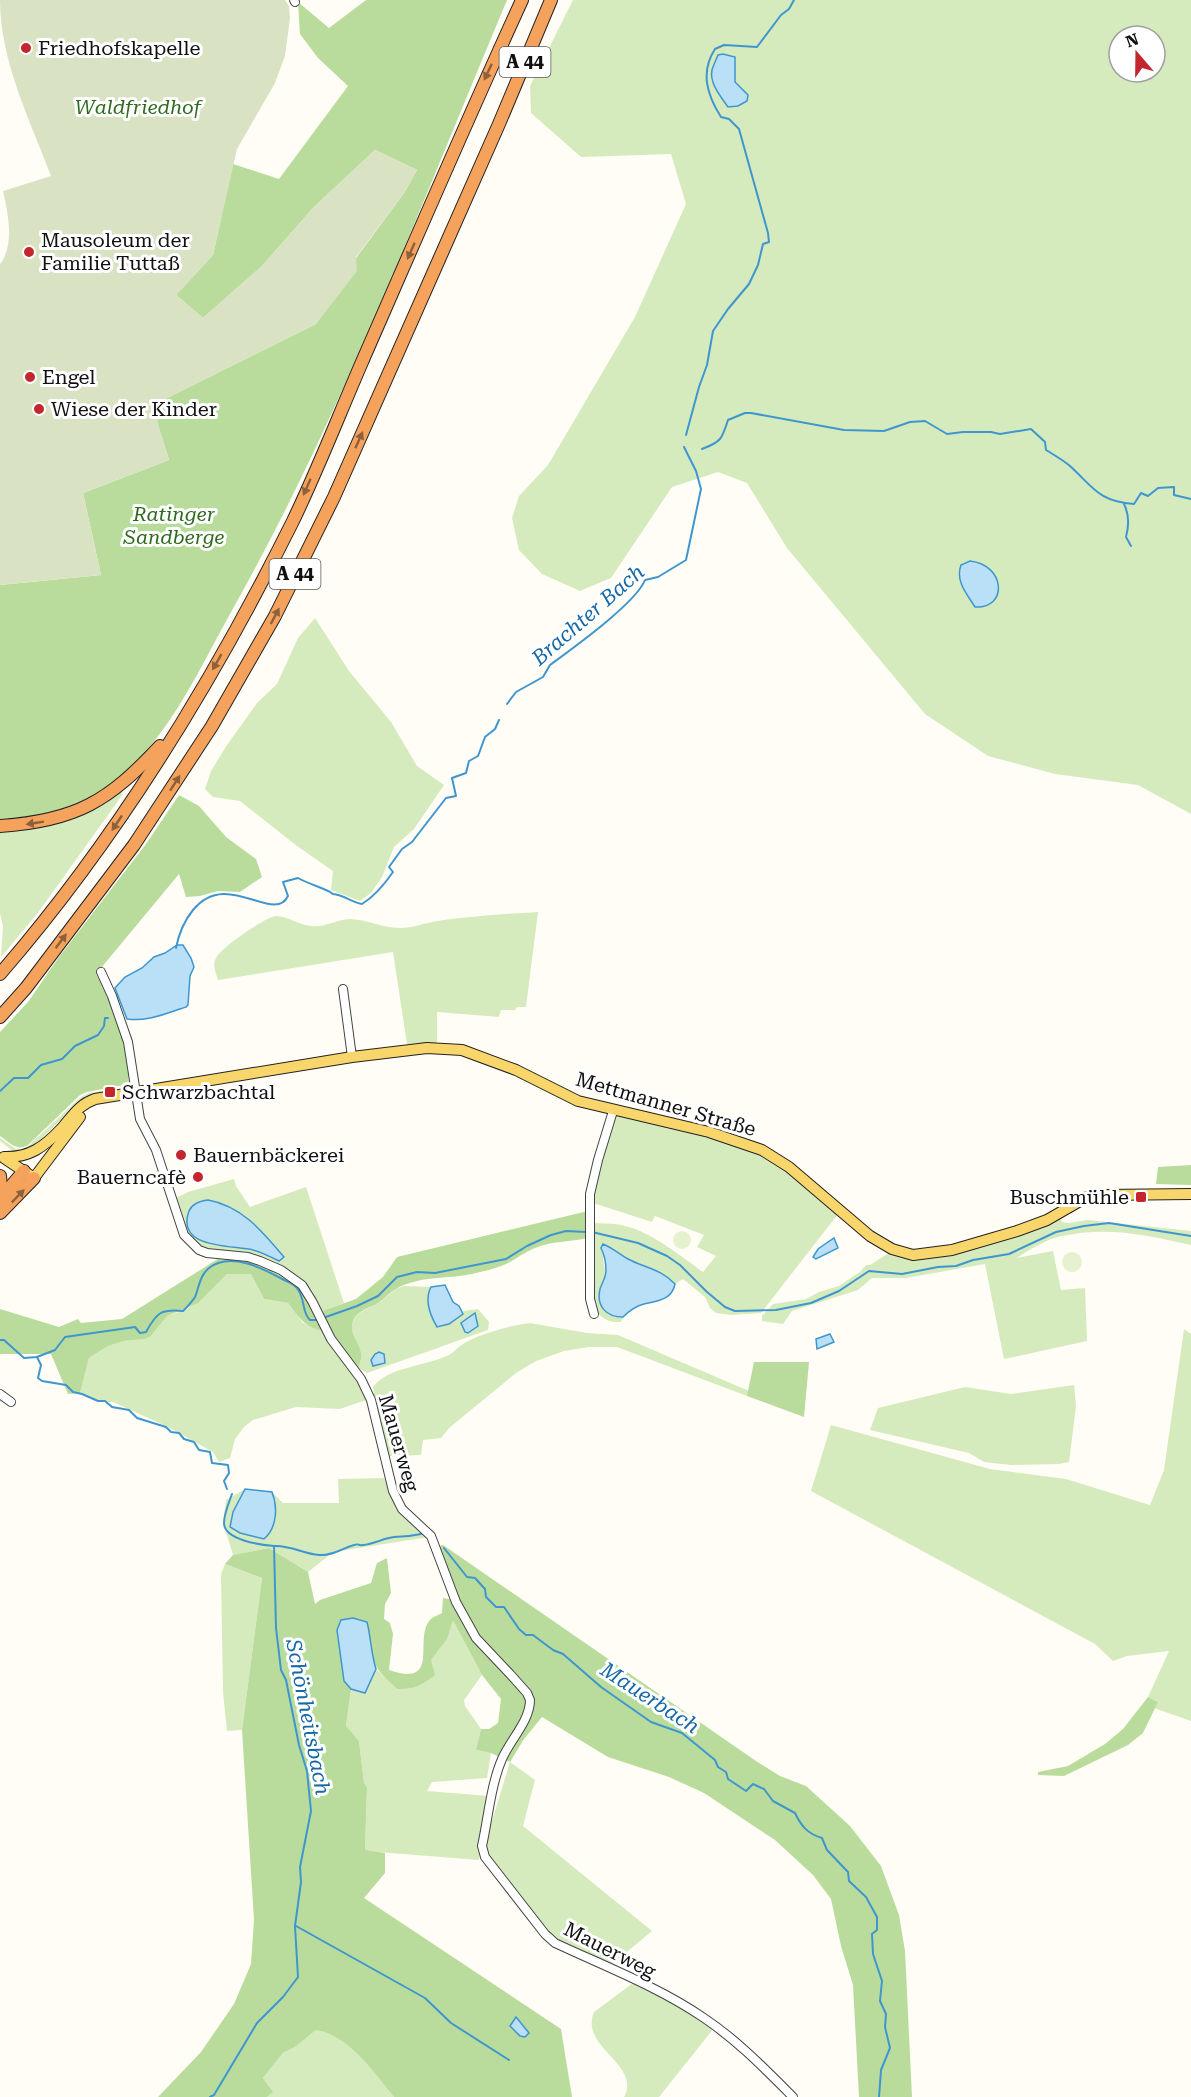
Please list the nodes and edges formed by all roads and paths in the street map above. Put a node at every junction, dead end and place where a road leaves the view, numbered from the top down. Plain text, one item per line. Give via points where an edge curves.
1 (522, 0) edge
2 (551, 0) edge
3 (184, 721) junction
4 (0, 826) edge
5 (101, 972) dead end
6 (0, 974) edge
7 (343, 989) dead end
8 (0, 1017) edge
9 (352, 1057) junction
10 (135, 1093) junction
11 (107, 1098) junction
12 (614, 1111) junction
13 (61, 1129) junction
14 (2, 1156) edge
15 (29, 1175) junction
16 (0, 1176) edge
17 (1191, 1194) edge
18 (1, 1198) edge
19 (0, 1213) edge
20 (594, 1314) dead end
21 (0, 1394) edge
22 (11, 1402) dead end
23 (793, 2097) edge

1 -> 3 highway, A 44 via 294,518
8 -> 2 highway, A 44 via 134,845 212,726 275,616 334,497
3 -> 4 highway via 113,792 47,821
3 -> 6 highway, A 44 via 116,825 35,934
5 - 10 street via 128,1042
7 - 9 street
9 - 10 main road, Mettmanner Straße
9 - 12 main road, Mettmanner Straße via 427,1048 462,1050 516,1070 578,1101
10 - 11 main road, Mettmanner Straße
10 - 23 street, Mauerweg via 140,1119 156,1150 187,1240 207,1253 248,1257 281,1270 302,1285 372,1400 393,1491 402,1509 431,1536 456,1602 476,1638 531,1700 498,1770 482,1846 484,1857 555,1943 701,2016 735,2041
11 - 13 main road, Mettmanner Straße via 86,1102
11 - 15 main road, Mettmanner Straße via 82,1114
12 - 17 main road, Mettmanner Straße via 709,1132 762,1150 789,1167 870,1236 913,1255 952,1250 1017,1231 1047,1220 1087,1197
12 - 20 street via 590,1194 590,1299
13 - 14 main road, Mettmanner Straße via 30,1155
13 - 15 main road
14 - 15 main road, Mettmanner Straße
15 - 18 highway
19 -> 15 highway
16 - 18 highway
21 - 22 street

